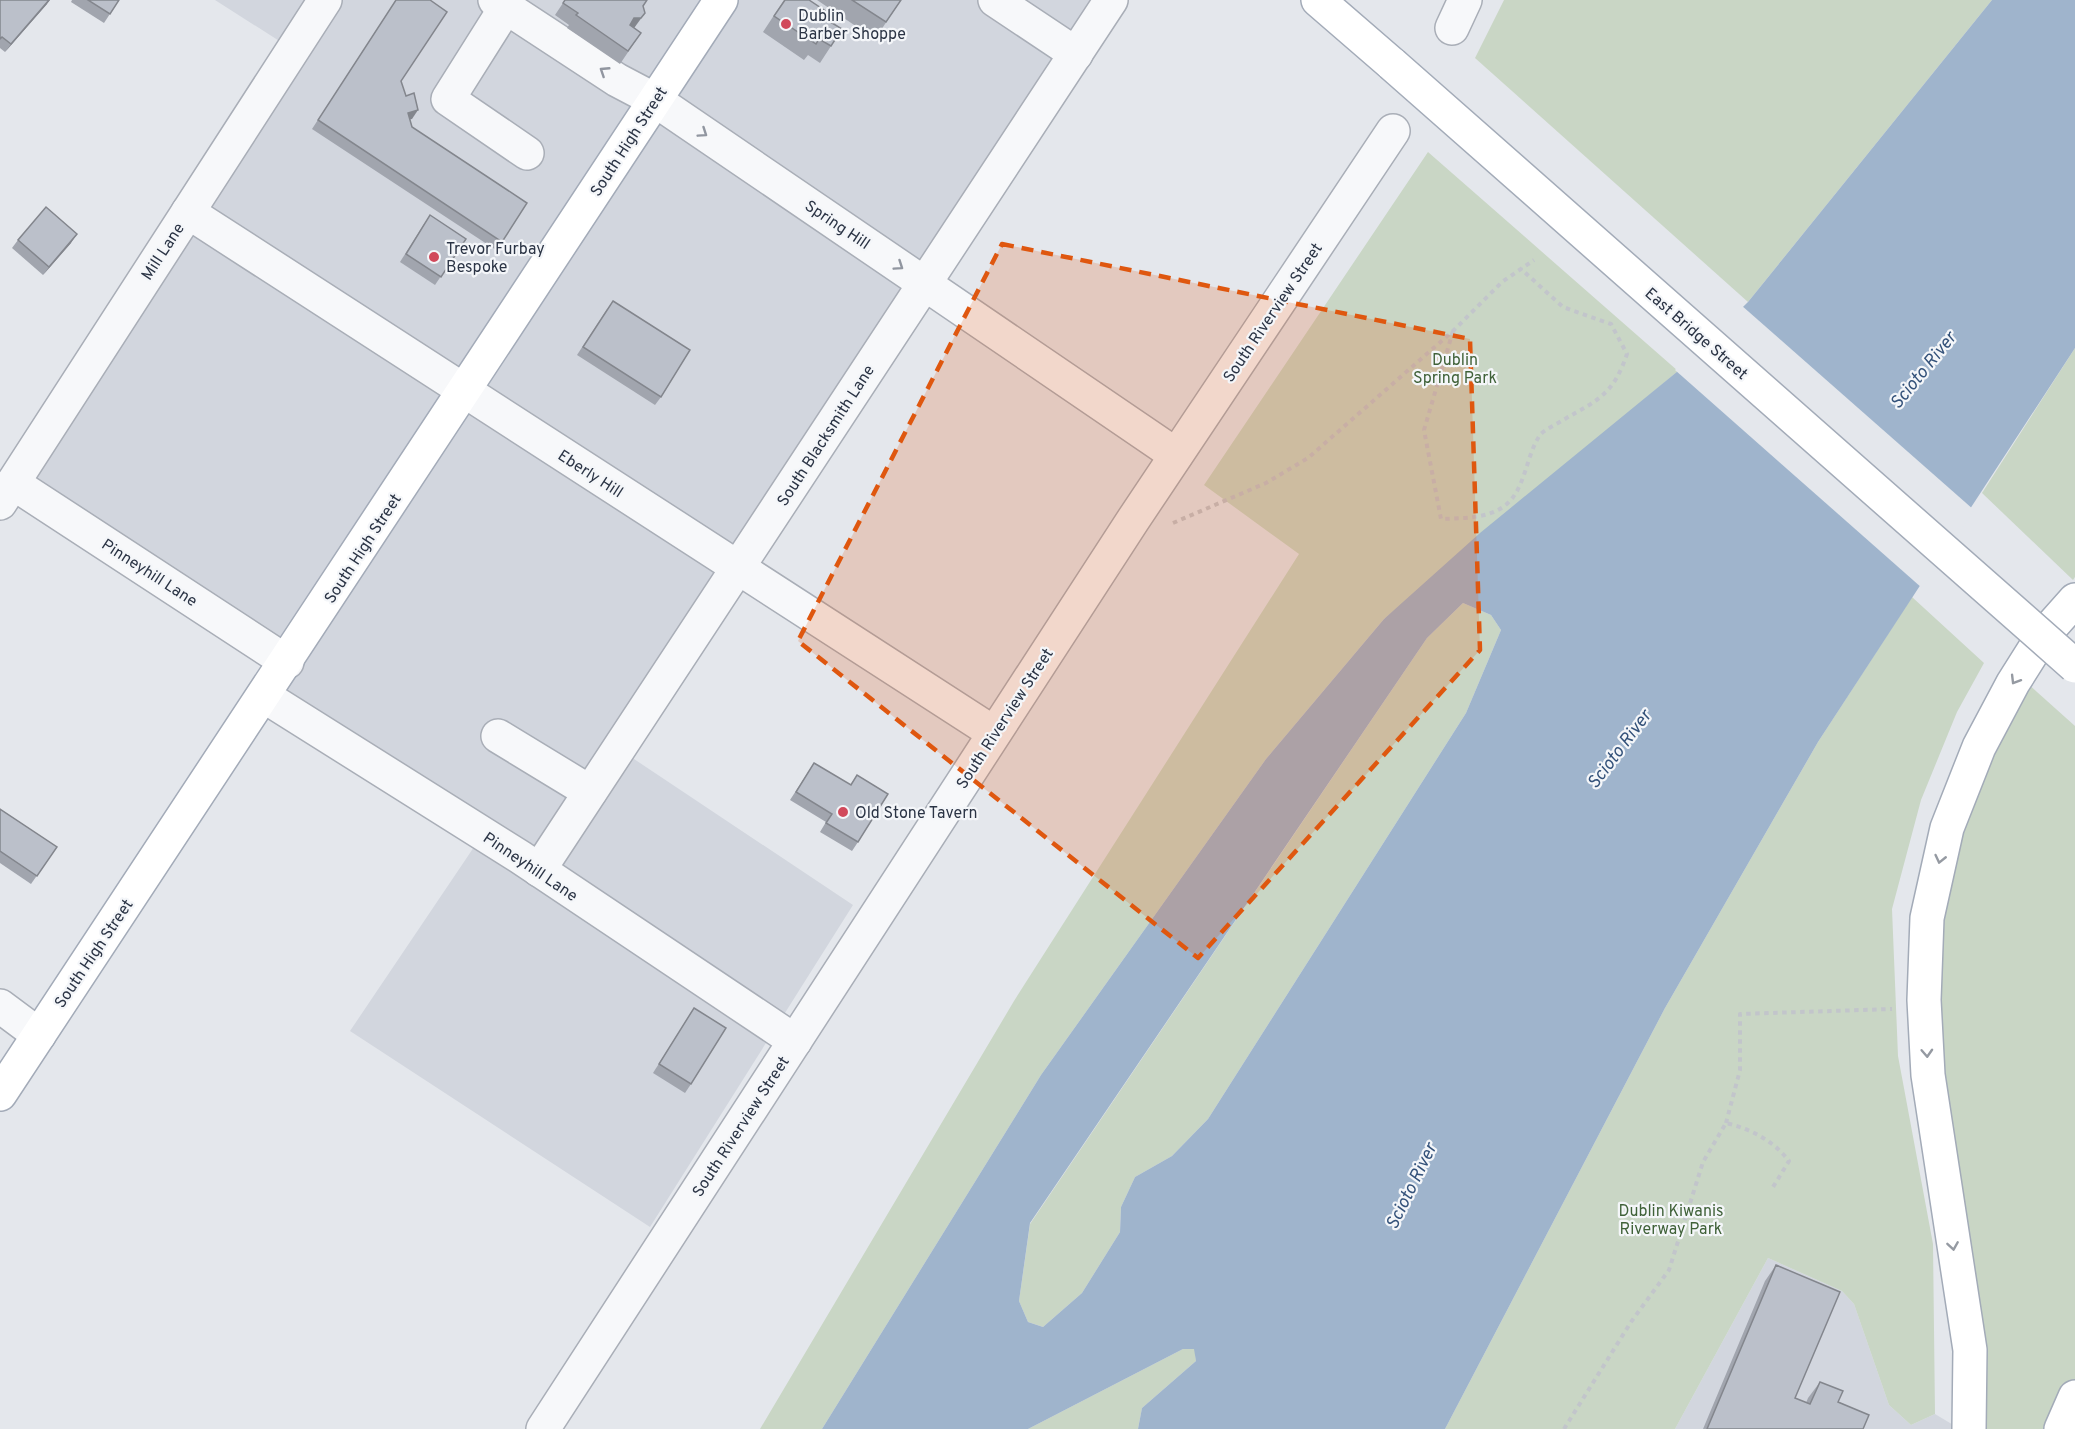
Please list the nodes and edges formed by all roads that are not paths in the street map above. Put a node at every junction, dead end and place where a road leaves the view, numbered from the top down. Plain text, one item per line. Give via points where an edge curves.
1 (721, 0) edge
2 (995, 0) edge
3 (1111, 0) edge
4 (1318, 0) edge
5 (501, 4) edge
6 (310, 5) edge
7 (1076, 54) junction
8 (655, 100) junction
9 (1393, 131) dead end
10 (527, 153) dead end
11 (188, 212) junction
12 (926, 283) junction
13 (466, 391) junction
14 (1176, 455) junction
15 (6, 493) edge
16 (738, 567) junction
17 (2075, 600) edge
18 (287, 662) junction
19 (2075, 666) edge
20 (264, 696) junction
21 (994, 733) junction
22 (498, 736) dead end
23 (590, 792) junction
24 (539, 870) junction
25 (0, 1006) edge
26 (39, 1035) junction
27 (795, 1041) junction
28 (0, 1094) edge
29 (2075, 1397) edge
30 (543, 1429) edge
31 (1969, 1429) edge
32 (2061, 1429) edge

1 - 8 main road, South High Street
2 - 7 street
3 - 7 street, South Blacksmith Lane
4 - 19 main road, East Bridge Street, bridge
8 -> 5 street, Spring Hill via 617,80
5 - 10 street via 448,99
6 - 11 street, Mill Lane
7 - 12 street, South Blacksmith Lane
8 -> 12 street, Spring Hill
8 - 13 main road, South High Street
9 - 14 street, South Riverview Street
11 - 13 street, Eberly Hill
11 - 15 street, Mill Lane
12 - 14 street, Spring Hill
12 - 16 street, South Blacksmith Lane
13 - 16 street, Eberly Hill
13 - 18 main road, South High Street
14 - 21 street, South Riverview Street
15 - 18 street, Pinneyhill Lane
16 - 21 street, Eberly Hill
16 - 23 street, South Blacksmith Lane
17 -> 31 main road via 2042,637 1979,747 1947,828 1927,918 1924,1000 1928,1075 1970,1350
18 - 20 main road, South High Street
20 - 24 street, Pinneyhill Lane
20 - 26 main road, South High Street
21 - 27 street, South Riverview Street
22 - 23 street
23 - 24 street, South Blacksmith Lane
24 - 27 street, Pinneyhill Lane
25 - 26 street
26 - 28 main road, South High Street
27 - 30 street, South Riverview Street
29 - 32 main road

